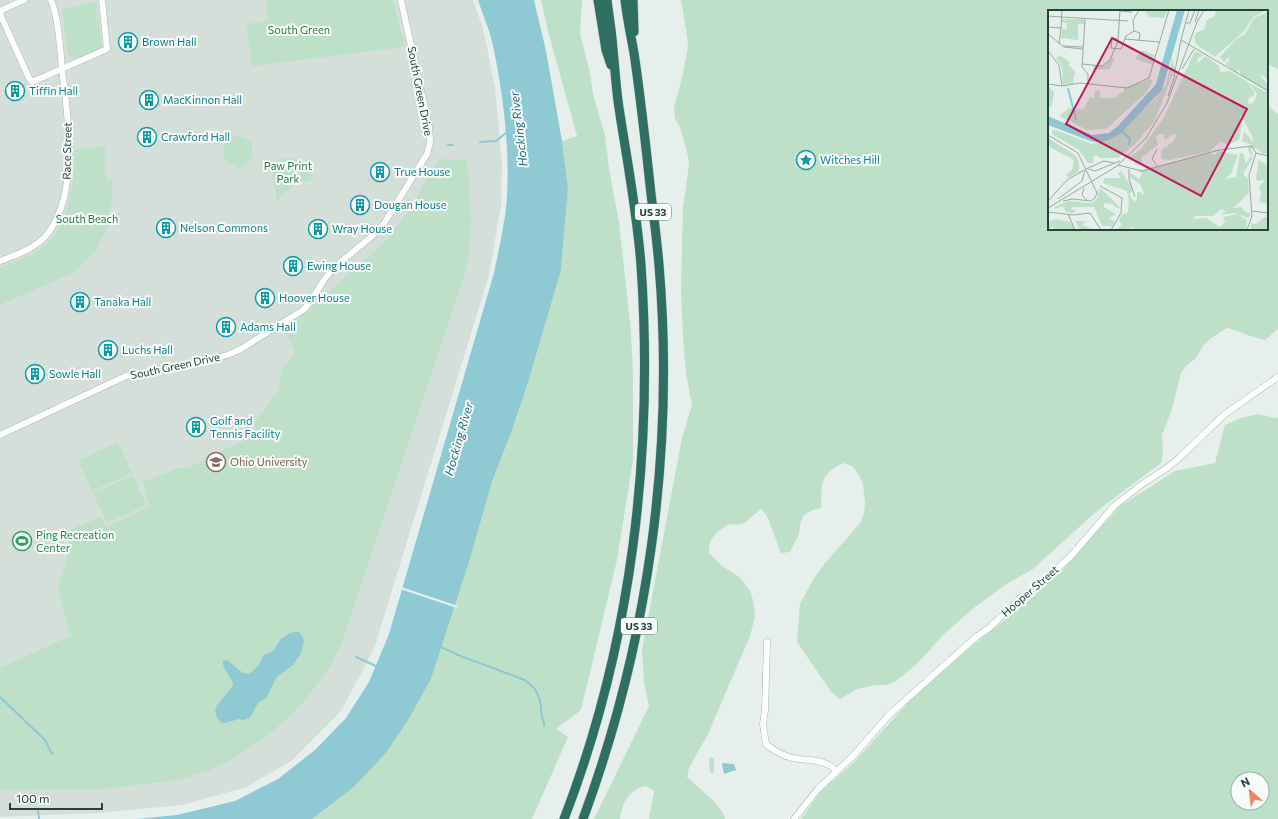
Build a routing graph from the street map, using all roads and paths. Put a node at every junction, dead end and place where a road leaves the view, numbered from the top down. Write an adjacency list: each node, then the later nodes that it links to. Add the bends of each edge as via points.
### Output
1 (24, 0): 10 (street, via 2,10 0,14 29,78 32,82)
2 (51, 0): 10 (street, Race Street)
3 (102, 0): 10 (street, via 107,49)
4 (401, 0): 14 (street, South Green Drive, via 429,127 430,142 427,154 375,234 332,270 311,303 303,310 241,349 208,361 126,376)
5 (598, 0): 11 (highway, via 606,50)
6 (606, 0): 11 (highway, US 33)
7 (625, 0): 9 (highway, US 33)
8 (632, 0): 9 (highway)
9 (633, 52): 18 (highway, US 33, via 648,155 659,265 663,345 660,450 654,521 636,639 607,750)
10 (62, 69): 12 (street, Race Street, via 67,106 69,157 62,205 53,226 42,240 33,247)
11 (615, 80): 17 (highway, US 33, via 641,263 645,351 642,467 620,624 593,734)
12 (0, 261)
13 (1278, 377): 16 (street, Hooper Street, via 1225,414 1179,458 1114,506 1070,556 890,714)
14 (0, 435)
15 (767, 642): 16 (street, via 764,724 766,744 780,754 792,758 833,766)
16 (836, 772): 19 (street, Hooper Street, via 818,789)
17 (564, 819)
18 (583, 819)
19 (794, 819)

